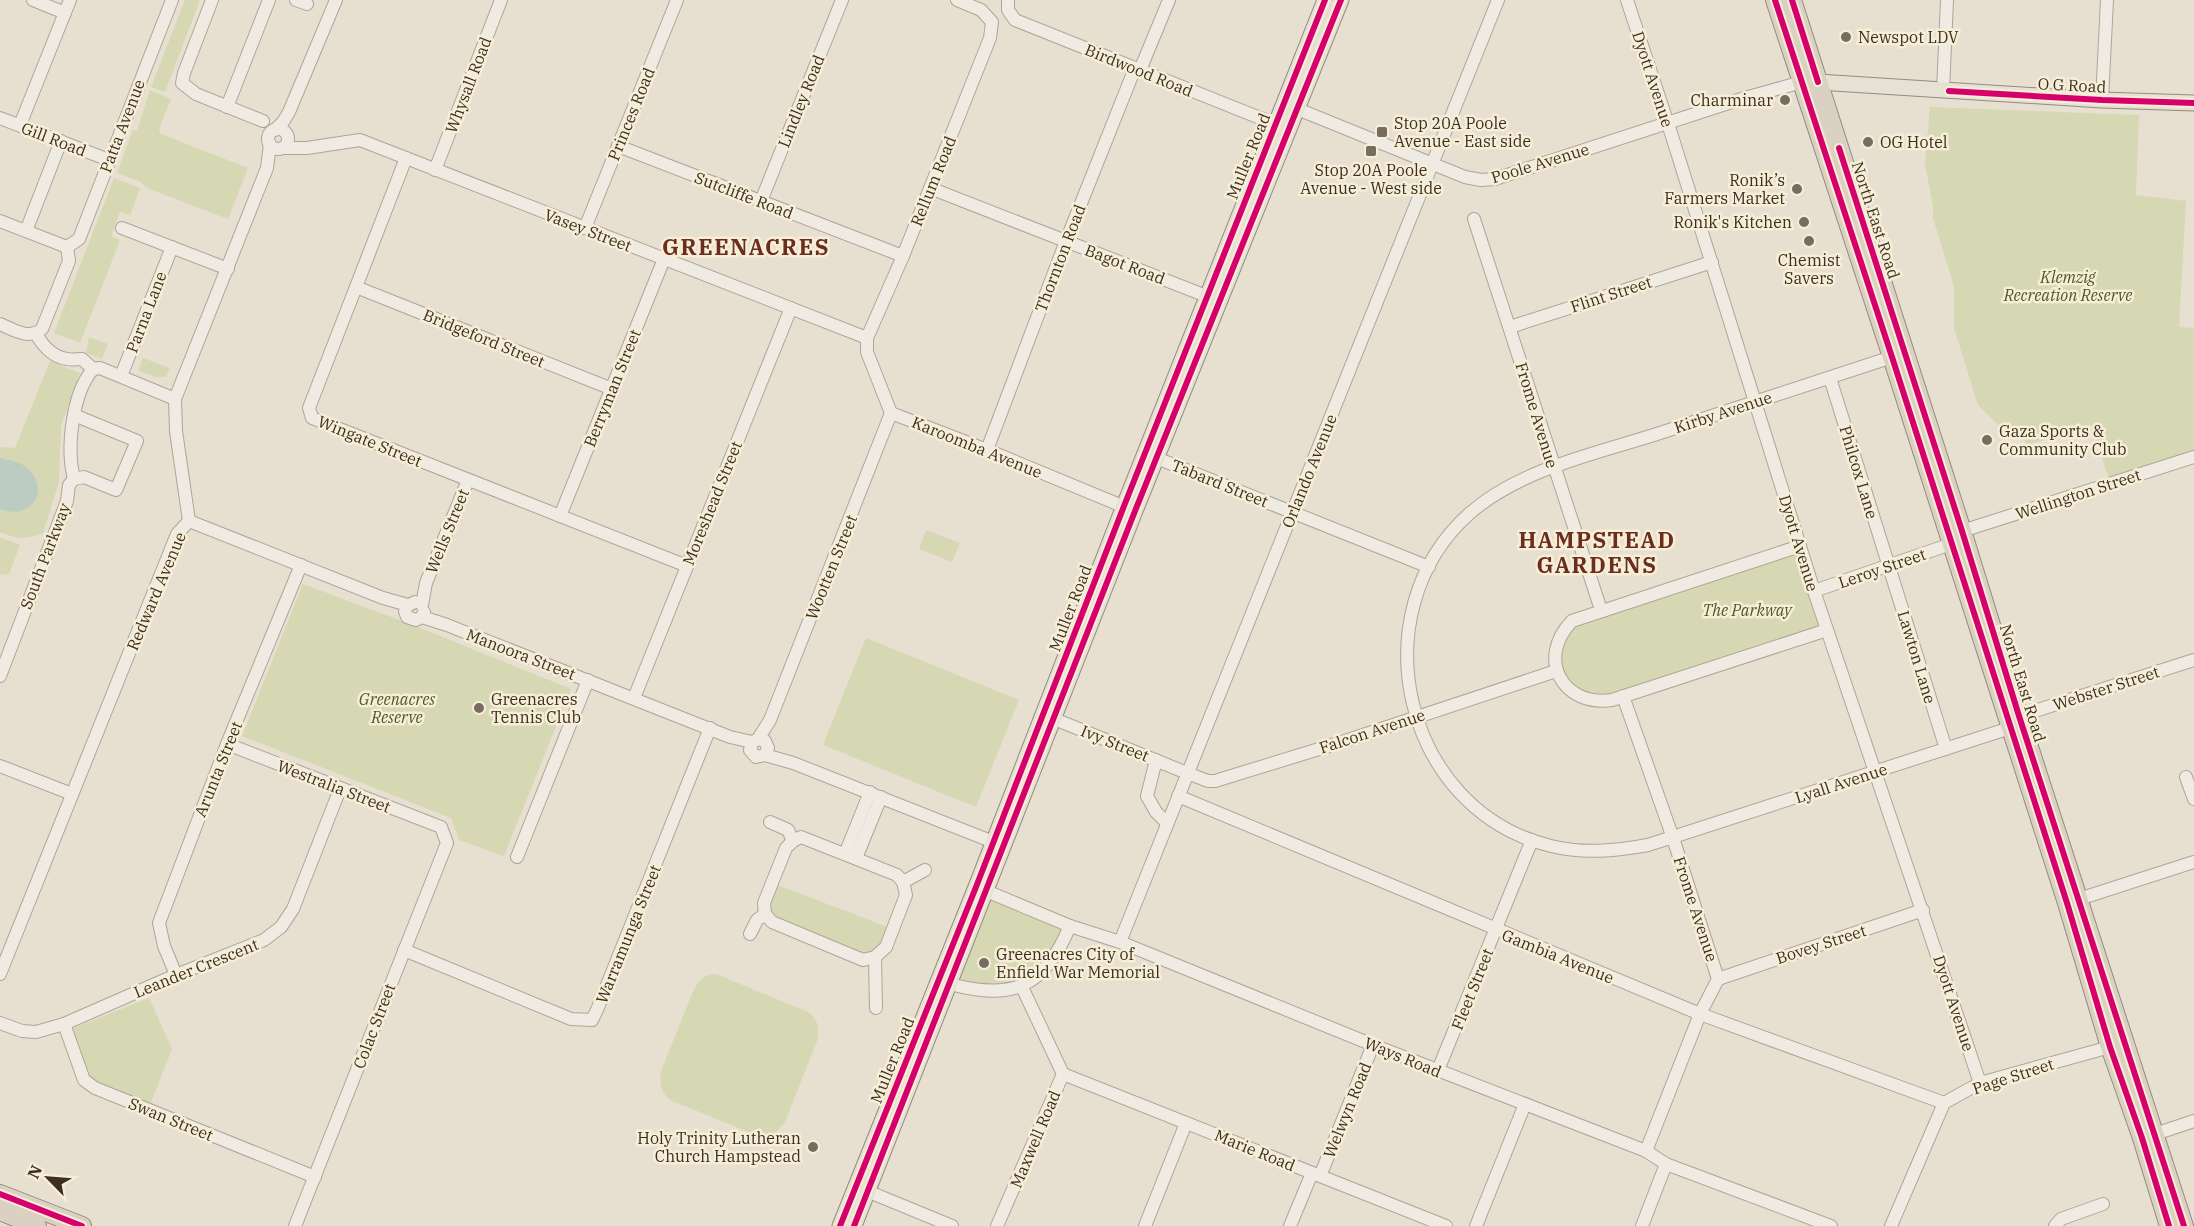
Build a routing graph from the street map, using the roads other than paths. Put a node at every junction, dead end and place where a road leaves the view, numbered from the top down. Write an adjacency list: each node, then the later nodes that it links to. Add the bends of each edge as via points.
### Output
1 (33, 0): 21 (street)
2 (70, 0): 21 (street)
3 (172, 0): 38 (street, Patta Avenue)
4 (212, 0): 28 (street, via 182,82 196,94)
5 (269, 0): 28 (street)
6 (336, 0): 34 (street, via 283,122)
7 (501, 0): 40 (street, Whysall Road)
8 (677, 0): 36 (street, Princes Road)
9 (842, 0): 42 (street, Lindley Road)
10 (957, 0): 41 (street, Rellum Road, via 981,9 992,21 990,38)
11 (1168, 0): 22 (street, Thornton Road)
12 (1325, 0): 27 (main road, Muller Road)
13 (1341, 0): 27 (main road, Muller Road)
14 (1498, 0): 39 (street, Orlando Avenue)
15 (1627, 0): 31 (street, Dyott Avenue)
16 (1775, 0): 23 (highway, North East Road)
17 (1792, 0): 23 (highway, North East Road)
18 (1947, 0): 24 (street)
19 (2107, 0): 25 (street)
20 (1008, 5): 22 (street, Birdwood Road, via 1015,20)
21 (65, 12): 33 (street)
22 (1138, 69): 32 (street, Birdwood Road); 48 (street, Thornton Road)
23 (1810, 82): 24 (main road, O G Road); 31 (street, Poole Avenue, via 1790,84); 62 (highway, North East Road)
24 (1943, 91): 25 (main road, O G Road)
25 (2102, 100): 26 (main road, O G Road)
26 (2194, 103)
27 (1290, 106): 32 (main road, Muller Road); 39 (street, Poole Avenue); 56 (main road, Muller Road)
28 (227, 107): 30 (street)
29 (0, 118): 33 (street, Gill Road)
30 (263, 121)
31 (1668, 123): 39 (street, Poole Avenue, via 1496,179 1465,177); 53 (street, Dyott Avenue)
32 (1275, 124): 56 (main road, Muller Road)
33 (20, 125): 35 (street, Gill Road)
34 (280, 140): 37 (street, Vasey Street, via 307,148 360,140); 54 (street, Redward Avenue)
35 (61, 141): 38 (street, Gill Road); 47 (street)
36 (618, 146): 42 (street, Sutcliffe Road); 46 (street, Princes Road)
37 (406, 159): 40 (street, Vasey Street); 55 (street, Wingate Street)
38 (109, 160): 49 (street, Patta Avenue, via 79,238)
39 (1432, 163): 78 (street, Orlando Avenue)
40 (435, 170): 46 (street, Vasey Street)
41 (930, 188): 48 (street, Bagot Road); 51 (street, Rellum Road)
42 (761, 201): 51 (street, Sutcliffe Road)
43 (1474, 219): 58 (street, Frome Avenue)
44 (0, 221): 47 (street)
45 (122, 228): 50 (street)
46 (585, 228): 52 (street, Vasey Street)
47 (26, 231): 49 (street)
48 (1066, 241): 56 (street, Bagot Road); 71 (street, Thornton Road)
49 (67, 247): 60 (street, via 69,261)
50 (171, 247): 54 (street); 64 (street, Parna Lane)
51 (903, 256): 61 (street, Rellum Road)
52 (664, 259): 57 (street, Vasey Street); 66 (street, Berryman Street)
53 (1712, 262): 58 (street, Flint Street); 68 (street, Dyott Avenue)
54 (228, 269): 67 (street, Redward Avenue)
55 (356, 287): 66 (street, Bridgeford Street); 76 (street, Wingate Street, via 309,408 312,418)
56 (1214, 298): 72 (main road, Muller Road)
57 (791, 308): 61 (street, Vasey Street); 84 (street, Moreshead Street)
58 (1510, 327): 74 (street, Frome Avenue)
59 (2, 329): 60 (street)
60 (39, 338): 63 (street, via 45,349 69,360 82,359)
61 (867, 338): 69 (street, Karoomba Avenue, via 867,352)
62 (1899, 355): 65 (street, Kirby Avenue); 81 (highway, North East Road)
63 (93, 369): 64 (street); 70 (street)
64 (121, 376): 67 (street)
65 (1830, 378): 68 (street, Kirby Avenue); 85 (street, Philcox Lane)
66 (612, 389): 79 (street, Berryman Street)
67 (175, 399): 80 (street, Redward Avenue)
68 (1756, 402): 74 (street, Kirby Avenue); 82 (street, Dyott Avenue)
69 (891, 413): 71 (street, Karoomba Avenue); 102 (street, Wootten Street)
70 (74, 416): 75 (street, via 70,464); 75 (street, via 137,441 116,490 84,477)
71 (987, 450): 77 (street, Karoomba Avenue)
72 (1151, 456): 77 (main road, Muller Road); 78 (street, Tabard Street)
73 (2194, 457): 81 (street, Wellington Street)
74 (1553, 467): 86 (street, Kirby Avenue, via 1498,494 1469,514); 89 (street, Frome Avenue)
75 (74, 479): 93 (street, South Parkway)
76 (468, 480): 79 (street, Wingate Street); 88 (street, Wells Street)
77 (1130, 509): 97 (main road, Muller Road)
78 (1292, 512): 86 (street, Tabard Street); 106 (street, Orlando Avenue)
79 (560, 516): 84 (street, Wingate Street)
80 (189, 521): 83 (street, Manoora Street); 110 (street, Redward Avenue, via 177,534)
81 (1957, 537): 85 (street, Leroy Street); 99 (highway, North East Road)
82 (1800, 546): 87 (street, Dyott Avenue); 89 (street)
83 (301, 566): 88 (street, Manoora Street); 101 (street, Arunta Street)
84 (687, 566): 96 (street, Moreshead Street)
85 (1888, 566): 87 (street, Leroy Street); 103 (street, Lawton Lane)
86 (1429, 567): 98 (street, Kirby Avenue, via 1417,594 1407,636 1410,695)
87 (1814, 591): 90 (street, Dyott Avenue)
88 (416, 608): 94 (street, Manoora Street, via 447,625)
89 (1600, 610): 92 (street, via 1572,621 1558,637)
90 (1827, 630): 95 (street); 107 (street, Dyott Avenue)
91 (2194, 660): 99 (street, Webster Street)
92 (1556, 671): 95 (street, via 1571,690 1589,700); 98 (street, Falcon Avenue)
93 (0, 676)
94 (588, 680): 96 (street, Manoora Street); 122 (street)
95 (1623, 696): 117 (street, Frome Avenue)
96 (634, 698): 100 (street, Manoora Street)
97 (1049, 716): 104 (street, Ivy Street); 120 (main road, Muller Road)
98 (1417, 716): 106 (street, Falcon Avenue, via 1215,781); 118 (street, Lyall Avenue, via 1432,754 1461,793 1501,825)
99 (2014, 722): 103 (street, Lyall Avenue); 127 (highway, North East Road)
100 (710, 729): 102 (street, Manoora Street); 134 (street, Warramunga Street, via 591,1020 572,1018)
101 (227, 744): 109 (street, Westralia Street); 137 (street, Arunta Street, via 159,923)
102 (760, 746): 111 (street, Manoora Street, via 793,764)
103 (1946, 749): 107 (street, Lyall Avenue)
104 (1156, 760): 106 (street, Ivy Street); 115 (street, via 1147,796)
105 (0, 766): 110 (street)
106 (1187, 773): 112 (street, Orlando Avenue)
107 (1874, 773): 117 (street, Lyall Avenue); 128 (street, Dyott Avenue)
108 (2186, 777): 113 (street)
109 (340, 789): 116 (street, Westralia Street); 137 (street, Leander Crescent, via 293,909 281,927 264,940)
110 (72, 794): 136 (street, Redward Avenue)
111 (876, 795): 120 (street, Manoora Street); 121 (street)
112 (1178, 796): 115 (street, Orlando Avenue); 131 (street, Gambia Avenue)
113 (2194, 799)
114 (770, 822): 119 (street, via 788,830)
115 (1167, 823): 133 (street, Orlando Avenue)
116 (441, 827): 134 (street, Colac Street, via 447,843)
117 (1672, 836): 118 (street, Lyall Avenue, via 1648,845 1605,851 1571,850); 138 (street, Frome Avenue)
118 (1532, 840): 131 (street, Fleet Street)
119 (793, 841): 121 (street, via 801,837); 129 (street, via 786,848 764,903)
120 (999, 844): 126 (main road, Muller Road)
121 (851, 856): 125 (street, via 897,875)
122 (517, 857)
123 (2194, 862): 127 (street)
124 (925, 870): 125 (street)
125 (903, 882): 135 (street, via 906,895 886,947)
126 (982, 889): 130 (street, Ways Road); 139 (main road, Muller Road); 159 (main road, Muller Road)
127 (2073, 901): 145 (highway, North East Road)
128 (1923, 910): 138 (street, Bovey Street); 149 (street, Dyott Avenue)
129 (765, 914): 132 (street); 135 (street, via 772,922 863,960)
130 (1070, 926): 133 (street, Ways Road); 140 (street, via 1060,950 1044,972)
131 (1497, 930): 142 (street, Gambia Avenue); 147 (street, Fleet Street)
132 (750, 934)
133 (1119, 942): 146 (street, Ways Road)
134 (404, 950): 158 (street, Colac Street)
135 (874, 957): 141 (street)
136 (0, 974)
137 (176, 975): 144 (street, Leander Crescent)
138 (1718, 979): 142 (street, Frome Avenue)
139 (950, 984): 140 (street, via 993,992); 159 (main road, Muller Road)
140 (1022, 987): 148 (street, Maxwell Road)
141 (876, 1008)
142 (1700, 1014): 150 (street, Gambia Avenue); 155 (street, Frome Avenue)
143 (0, 1023): 144 (street, Leander Crescent, via 36,1032)
144 (63, 1024): 158 (street, Swan Street, via 84,1080 95,1088)
145 (2118, 1044): 149 (street, Page Street); 154 (highway, North East Road)
146 (1373, 1045): 147 (street, Ways Road); 157 (street, Welwyn Road)
147 (1438, 1071): 151 (street, Ways Road)
148 (1063, 1074): 153 (street, Marie Road); 170 (street, Maxwell Road)
149 (1980, 1083): 150 (street, Page Street)
150 (1944, 1103): 177 (street)
151 (1525, 1104): 155 (street, Ways Road); 174 (street)
152 (2194, 1121): 154 (street)
153 (1186, 1123): 157 (street, Marie Road); 171 (street)
154 (2148, 1136): 179 (highway, North East Road); 180 (highway, North East Road)
155 (1646, 1151): 156 (street, Ways Road)
156 (1666, 1164): 164 (street, Ways Road); 175 (street)
157 (1316, 1174): 172 (street, Welwyn Road); 173 (street, Marie Road)
158 (315, 1177): 166 (street, Colac Street)
159 (862, 1189): 167 (main road, Muller Road); 168 (main road, Muller Road); 169 (street)
160 (0, 1194): 163 (highway)
161 (2103, 1204): 178 (street, via 2061,1219)
162 (0, 1211): 163 (highway)
163 (28, 1219): 165 (highway)
164 (1805, 1221): 176 (street, Ways Road)
165 (82, 1226)
166 (295, 1226)
167 (840, 1226)
168 (854, 1226)
169 (952, 1226)
170 (997, 1226)
171 (1145, 1226)
172 (1290, 1226)
173 (1446, 1226)
174 (1476, 1226)
175 (1642, 1226)
176 (1831, 1226)
177 (1891, 1226)
178 (2055, 1226)
179 (2169, 1226)
180 (2184, 1226)

